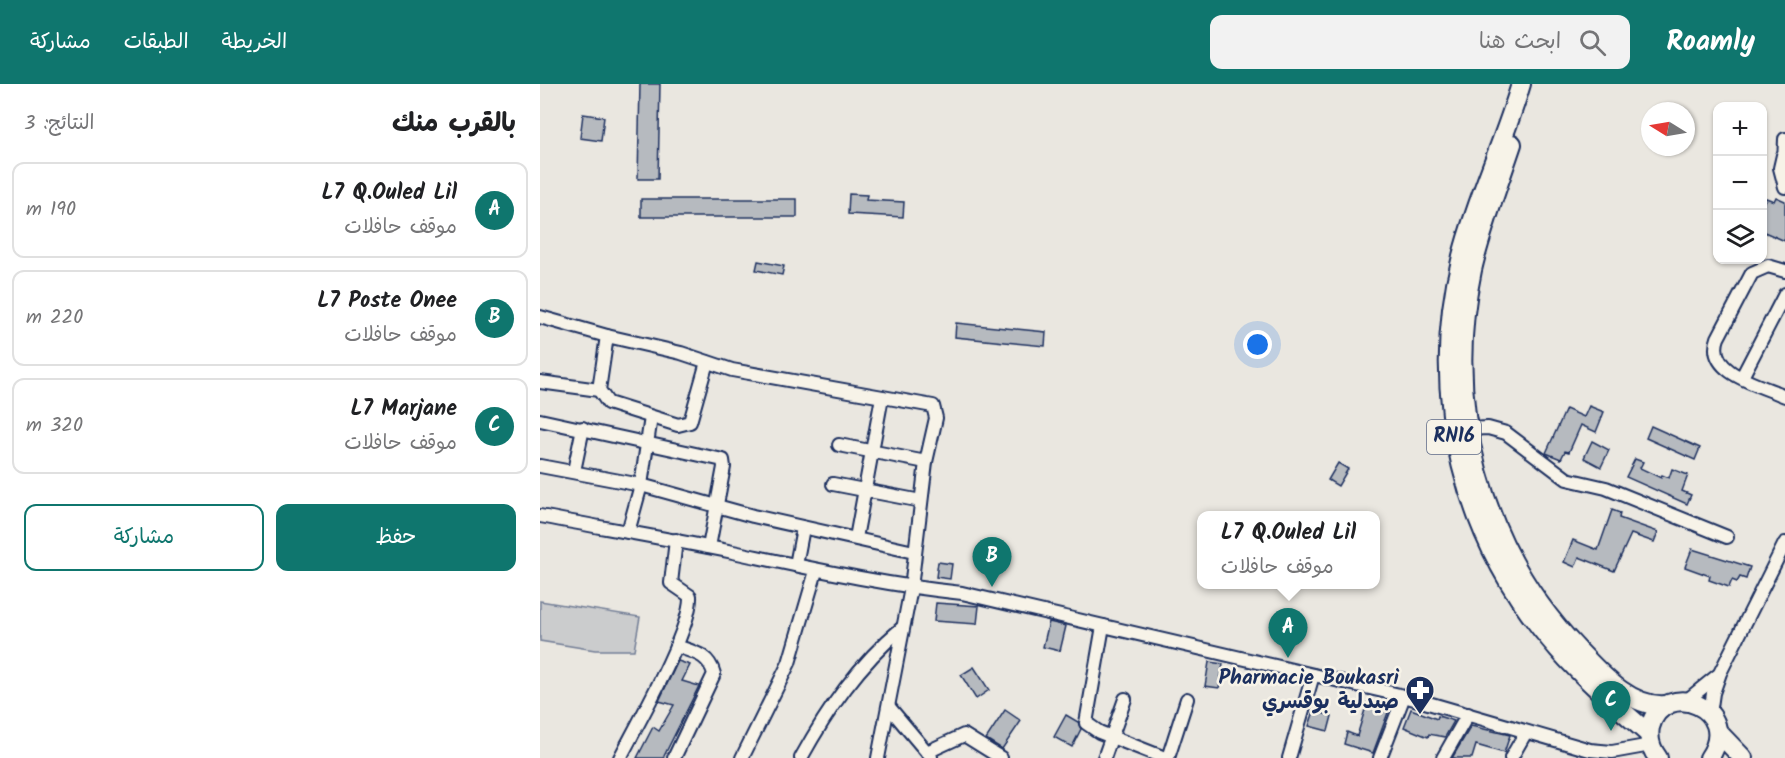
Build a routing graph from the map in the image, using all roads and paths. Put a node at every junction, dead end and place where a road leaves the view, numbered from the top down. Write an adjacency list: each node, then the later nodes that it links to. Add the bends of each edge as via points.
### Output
1 (1521, 84): 59 (highway, RN16, via 1473,217 1456,284 1448,361 1457,452 1481,527 1518,597 1574,666)
2 (1533, 84): 19 (highway, RN16, via 1472,270 1463,356)
3 (1785, 139): 4 (street)
4 (1784, 159): 5 (street, via 1780,168)
5 (1785, 187)
6 (1785, 271): 11 (street, via 1768,266 1752,273 1718,338 1715,349 1720,365)
7 (1785, 294): 11 (street)
8 (540, 317): 9 (street)
9 (607, 336): 10 (street); 13 (street)
10 (707, 362): 15 (street); 16 (street, via 690,422 678,425)
11 (1742, 377): 14 (street)
12 (540, 382): 13 (street)
13 (599, 390): 16 (street, via 608,403)
14 (1784, 392)
15 (882, 397): 22 (street); 23 (street, via 933,406 936,418)
16 (651, 417): 20 (street)
17 (540, 420): 18 (street)
18 (583, 428): 20 (street); 25 (street)
19 (1467, 429): 34 (street, via 1488,428 1506,433 1567,479 1606,488); 52 (highway, RN16, via 1491,516 1536,600 1575,647 1620,689 1648,704)
20 (648, 441): 26 (street); 30 (street, via 723,460)
21 (839, 445): 22 (street)
22 (872, 453): 23 (street); 28 (street)
23 (926, 462): 29 (street)
24 (540, 465): 25 (street)
25 (574, 471): 26 (street)
26 (641, 484): 30 (street); 33 (street)
27 (833, 484): 28 (street)
28 (865, 490): 29 (street); 35 (street)
29 (921, 501): 39 (street)
30 (717, 506): 32 (street); 38 (street)
31 (540, 516): 33 (street)
32 (803, 528): 35 (street); 40 (street)
33 (628, 532): 36 (street)
34 (1727, 537)
35 (856, 538): 39 (street)
36 (676, 540): 38 (street); 45 (street, via 671,583 686,592 690,604)
37 (1785, 543): 46 (street)
38 (709, 547): 40 (street)
39 (914, 552): 42 (street)
40 (796, 565): 41 (street)
41 (816, 571): 42 (street); 64 (street, via 789,663)
42 (911, 588): 43 (street, via 962,593); 44 (street)
43 (1103, 626): 47 (street); 58 (street, via 1086,723)
44 (902, 628): 53 (street); 65 (street, via 863,664)
45 (676, 646): 62 (street); 63 (street, via 705,657 714,674)
46 (1720, 674): 51 (street); 55 (street)
47 (1313, 675): 48 (street); 70 (street)
48 (1404, 696): 54 (street); 71 (street)
49 (1125, 699): 58 (street)
50 (1187, 699): 69 (street)
51 (1686, 701): 52 (highway, RN16); 55 (highway)
52 (1667, 705): 59 (highway, via 1654,717)
53 (889, 707): 60 (street); 66 (street)
54 (1468, 714): 56 (street); 72 (street)
55 (1710, 714): 57 (highway)
56 (1526, 732): 61 (street); 73 (street)
57 (1718, 732): 74 (highway); 75 (highway)
58 (1113, 738): 68 (street); 69 (street)
59 (1653, 746): 61 (street)
60 (930, 755): 67 (street, via 964,735)
61 (1611, 755)
62 (620, 758)
63 (674, 758)
64 (742, 758)
65 (801, 758)
66 (878, 758)
67 (1001, 758)
68 (1104, 758)
69 (1167, 758)
70 (1289, 758)
71 (1380, 758)
72 (1443, 758)
73 (1511, 758)
74 (1709, 758)
75 (1743, 758)

